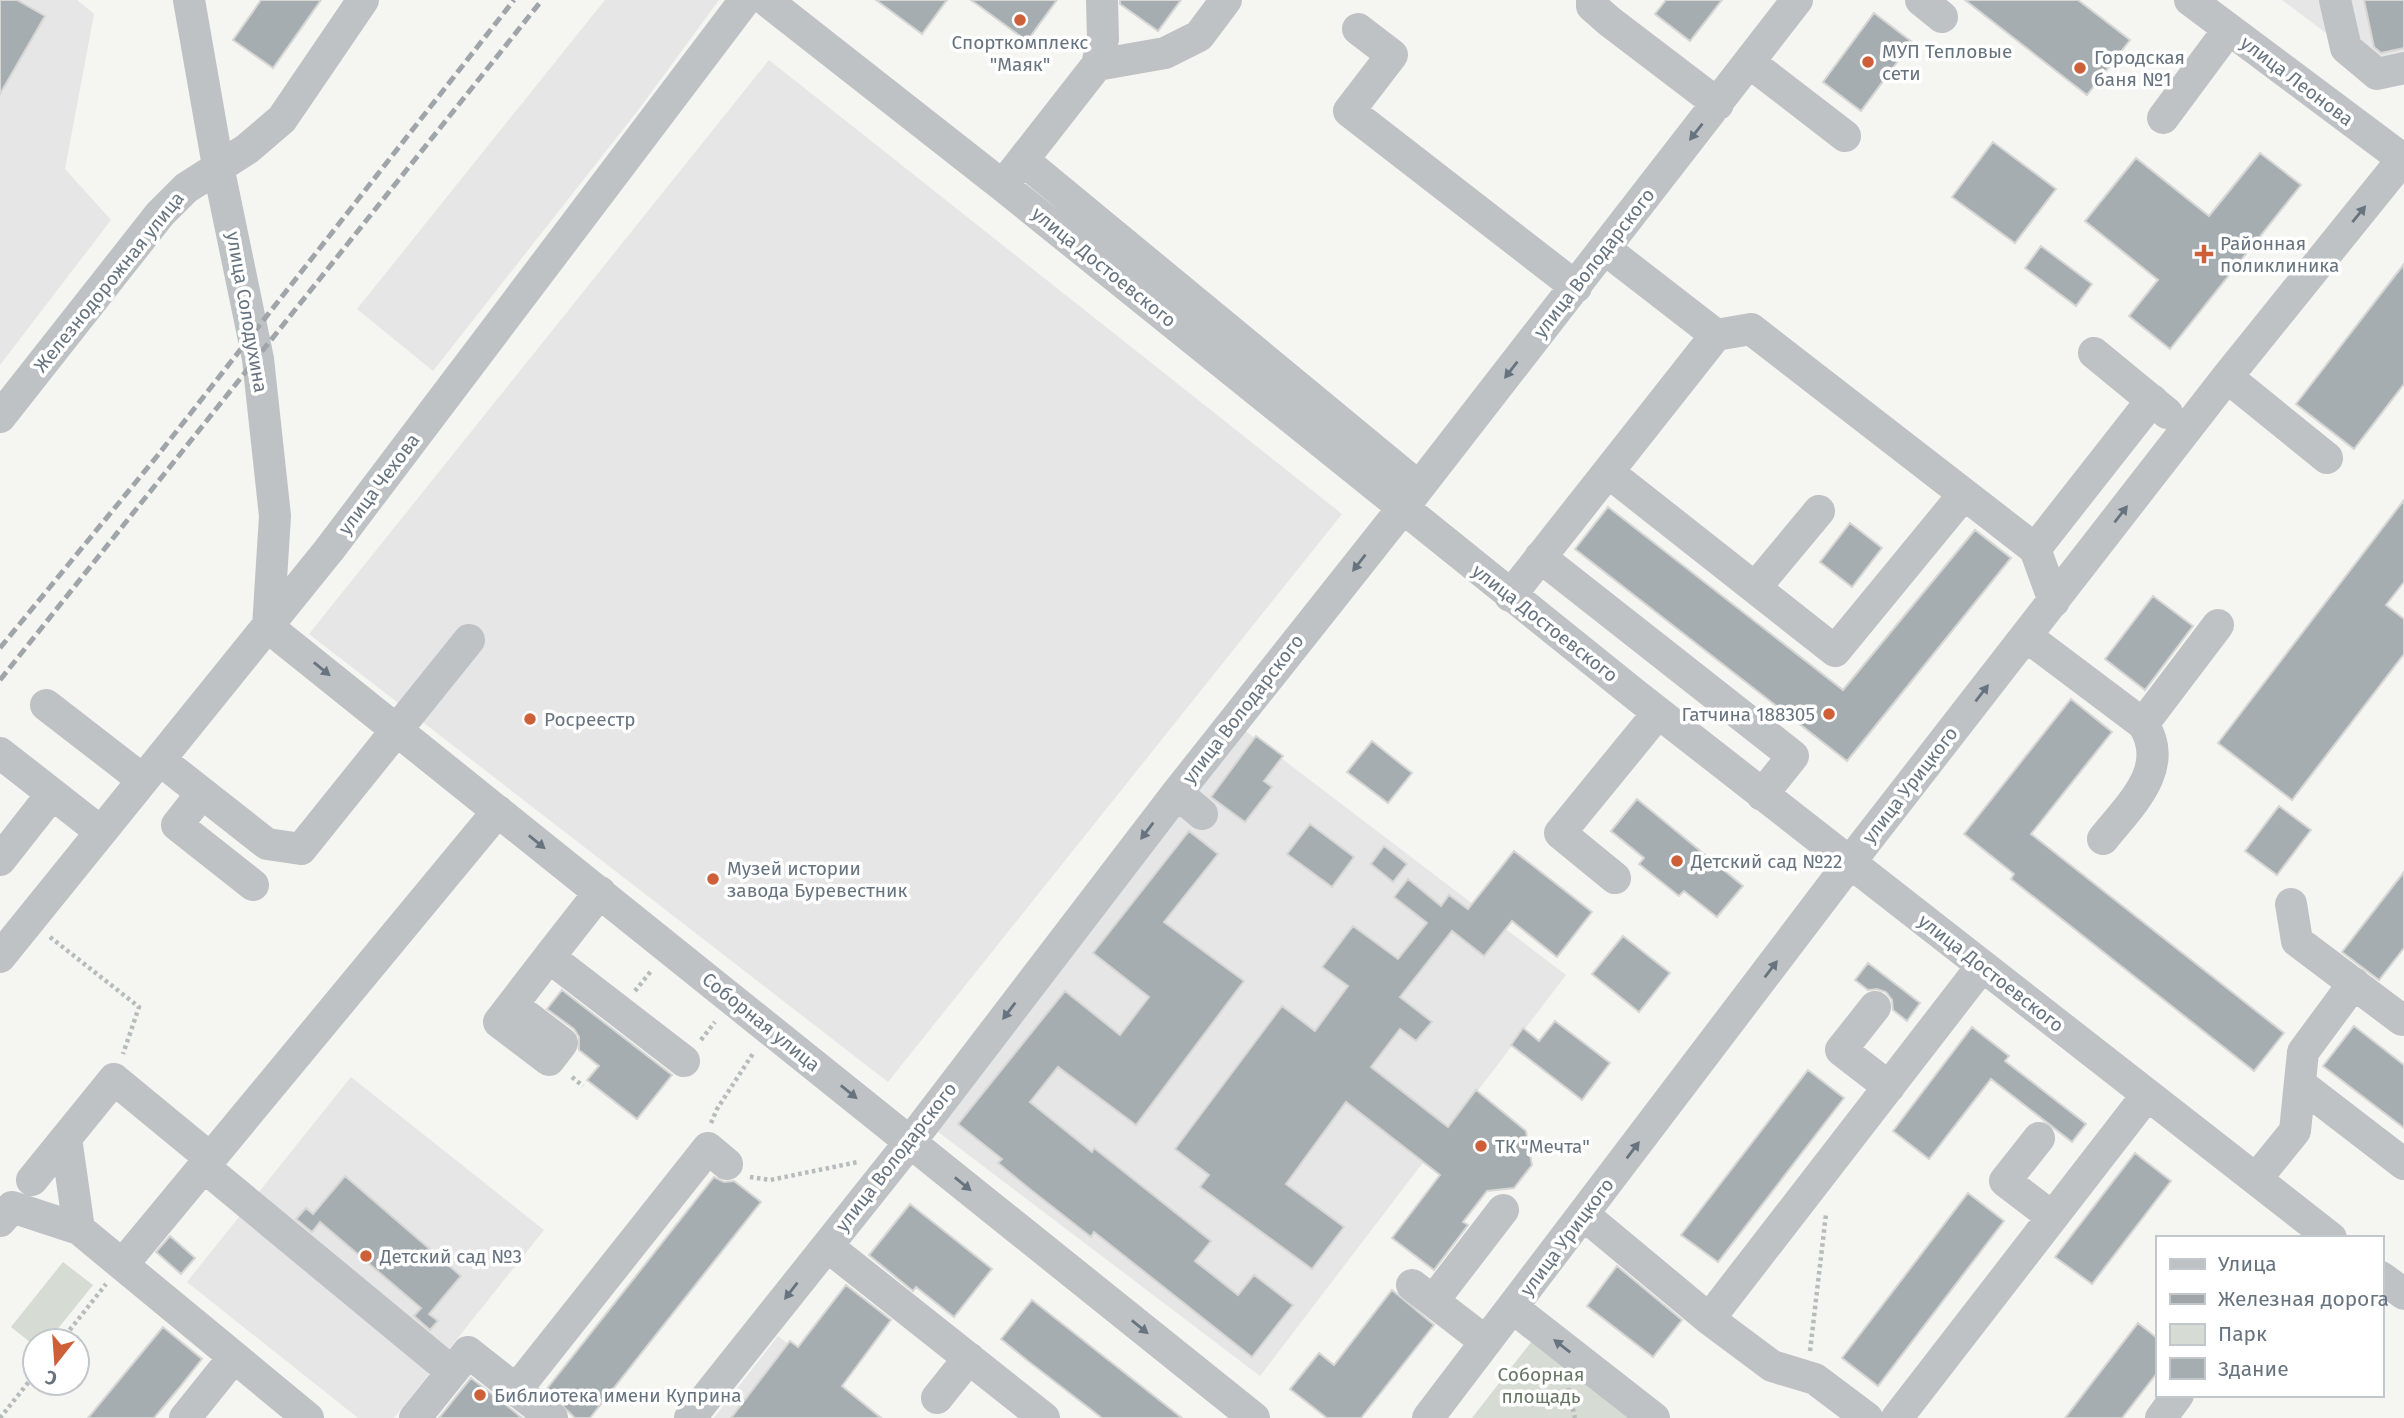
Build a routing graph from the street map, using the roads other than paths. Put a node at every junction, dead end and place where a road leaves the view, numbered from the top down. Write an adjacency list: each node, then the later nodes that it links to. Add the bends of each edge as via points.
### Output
1 (189, 0): 21 (street, улица Солодухина)
2 (363, 0): 21 (street, Железнодорожная улица, via 282,119)
3 (745, 0): 38 (street, улица Чехова)
4 (765, 0): 22 (street, улица Достоевского)
5 (1102, 0): 14 (street, via 1103,39)
6 (1226, 0): 14 (street, via 1199,36 1176,48)
7 (1592, 0): 16 (street, via 1592,6 1609,21)
8 (1797, 0): 13 (street, улица Володарского)
9 (2190, 0): 12 (street, улица Леонова)
10 (2335, 0): 15 (street, via 2346,48 2377,74)
11 (1358, 29): 24 (street, via 1392,55 1349,111)
12 (2229, 29): 17 (street); 20 (street, улица Леонова)
13 (1749, 62): 16 (street, улица Володарского); 18 (street)
14 (1097, 65): 19 (street)
15 (2404, 68)
16 (1718, 104): 23 (street, улица Володарского, one-way to 23)
17 (2162, 118)
18 (1845, 136)
19 (1023, 160): 22 (street); 34 (street)
20 (2403, 160): 27 (street, улица Урицкого, one-way to 20)
21 (218, 166): 29 (street, Железнодорожная улица, via 160,214); 36 (street, улица Солодухина, via 258,359)
22 (1003, 186): 34 (street, улица Достоевского)
23 (1605, 249): 24 (street, улица Володарского); 25 (street)
24 (1576, 287): 34 (street, улица Володарского, one-way to 34)
25 (1716, 335): 32 (street); 33 (street, via 1751,329)
26 (2094, 353): 28 (street)
27 (2227, 377): 30 (street, улица Урицкого); 31 (street)
28 (2152, 400): 30 (street); 37 (street)
29 (4, 404)
30 (2187, 429): 42 (street, улица Урицкого, one-way to 30)
31 (2327, 458)
32 (1608, 472): 39 (street); 40 (street)
33 (1964, 494): 37 (street); 40 (street, via 1835,652)
34 (1410, 498): 41 (street, улица Достоевского); 55 (street, улица Володарского, one-way to 55)
35 (1819, 511): 40 (street)
36 (275, 516): 38 (street, via 284,535 296,546); 44 (street, улица Солодухина)
37 (2035, 549): 42 (street)
38 (329, 550): 44 (street, улица Чехова)
39 (1541, 557): 41 (street); 47 (street)
40 (1755, 588)
41 (1510, 596): 49 (street, улица Достоевского)
42 (2054, 601): 45 (street, улица Урицкого)
43 (2218, 625): 50 (street)
44 (268, 627): 51 (street, Соборная улица, one-way to 51); 53 (street, улица Чехова)
45 (2026, 636): 50 (street); 63 (street, улица Урицкого, one-way to 45)
46 (469, 640): 51 (street)
47 (1668, 658): 49 (street); 57 (street, via 1793,756)
48 (46, 705): 53 (street)
49 (1648, 705): 57 (street, улица Достоевского); 64 (street, via 1560,833)
50 (2143, 724): 61 (street, via 2153,739 2152,767 2142,790)
51 (398, 731): 54 (street, via 301,849 267,844); 58 (street, Соборная улица)
52 (0, 753): 56 (street)
53 (152, 770): 54 (street); 60 (street, улица Чехова)
54 (202, 793): 65 (street, via 177,825)
55 (1177, 793): 59 (street); 83 (street, улица Володарского, one-way to 83)
56 (52, 794): 60 (street); 62 (street)
57 (1762, 795): 63 (street, улица Достоевского)
58 (498, 811): 66 (street, Соборная улица, one-way to 66); 85 (street)
59 (1202, 814)
60 (101, 832): 68 (street, улица Чехова)
61 (2103, 839)
62 (0, 860)
63 (1850, 864): 70 (street, улица Достоевского); 90 (street, улица Урицкого, one-way to 63)
64 (1615, 878)
65 (253, 885)
66 (600, 892): 69 (street); 83 (street, Соборная улица, one-way to 83)
67 (2291, 904): 71 (street, via 2298,941)
68 (0, 957)
69 (549, 957): 72 (street); 75 (street)
70 (1982, 966): 77 (street); 78 (street, улица Достоевского)
71 (2354, 983): 74 (street, via 2402,1020); 76 (street, via 2303,1052)
72 (512, 1005)
73 (1875, 1007): 77 (street, via 1842,1050)
74 (2404, 1017)
75 (684, 1061)
76 (2300, 1084): 79 (street); 80 (street)
77 (1889, 1087): 100 (street)
78 (2147, 1095): 88 (street, улица Достоевского); 91 (street)
79 (2334, 1110): 80 (street); 86 (street)
80 (2295, 1131): 88 (street)
81 (66, 1138): 85 (street, via 114,1079); 87 (street); 93 (street)
82 (2039, 1138): 91 (street, via 2005,1181)
83 (910, 1142): 95 (street, улица Володарского); 114 (street, Соборная улица, one-way to 114)
84 (718, 1156): 105 (street)
85 (207, 1162): 96 (street); 104 (street)
86 (2404, 1164)
87 (32, 1180)
88 (2256, 1180): 94 (street, улица Достоевского)
89 (1503, 1210): 101 (street, via 1423,1293)
90 (1584, 1215): 99 (street, улица Урицкого); 100 (street)
91 (2052, 1217): 118 (street)
92 (0, 1221): 93 (street, via 12,1207)
93 (79, 1229): 96 (street)
94 (2313, 1232)
95 (827, 1246): 103 (street); 112 (street, улица Володарского, one-way to 112)
96 (123, 1264): 102 (street)
97 (2383, 1278): 98 (street)
98 (2404, 1294)
99 (1513, 1308): 101 (street, улица Урицкого); 116 (street, one-way to 99)
100 (1709, 1319): 117 (street, via 1772,1366 1815,1379)
101 (1486, 1342): 115 (street, улица Урицкого)
102 (233, 1357): 108 (street); 109 (street)
103 (969, 1358): 107 (street); 113 (street)
104 (452, 1372): 105 (street, via 468,1352); 110 (street)
105 (516, 1390): 111 (street)
106 (2177, 1397): 119 (street)
107 (937, 1398)
108 (185, 1418)
109 (308, 1418)
110 (415, 1418)
111 (552, 1418)
112 (691, 1418)
113 (1044, 1418)
114 (1254, 1418)
115 (1428, 1418)
116 (1654, 1418)
117 (1867, 1418)
118 (1896, 1418)
119 (2161, 1418)

